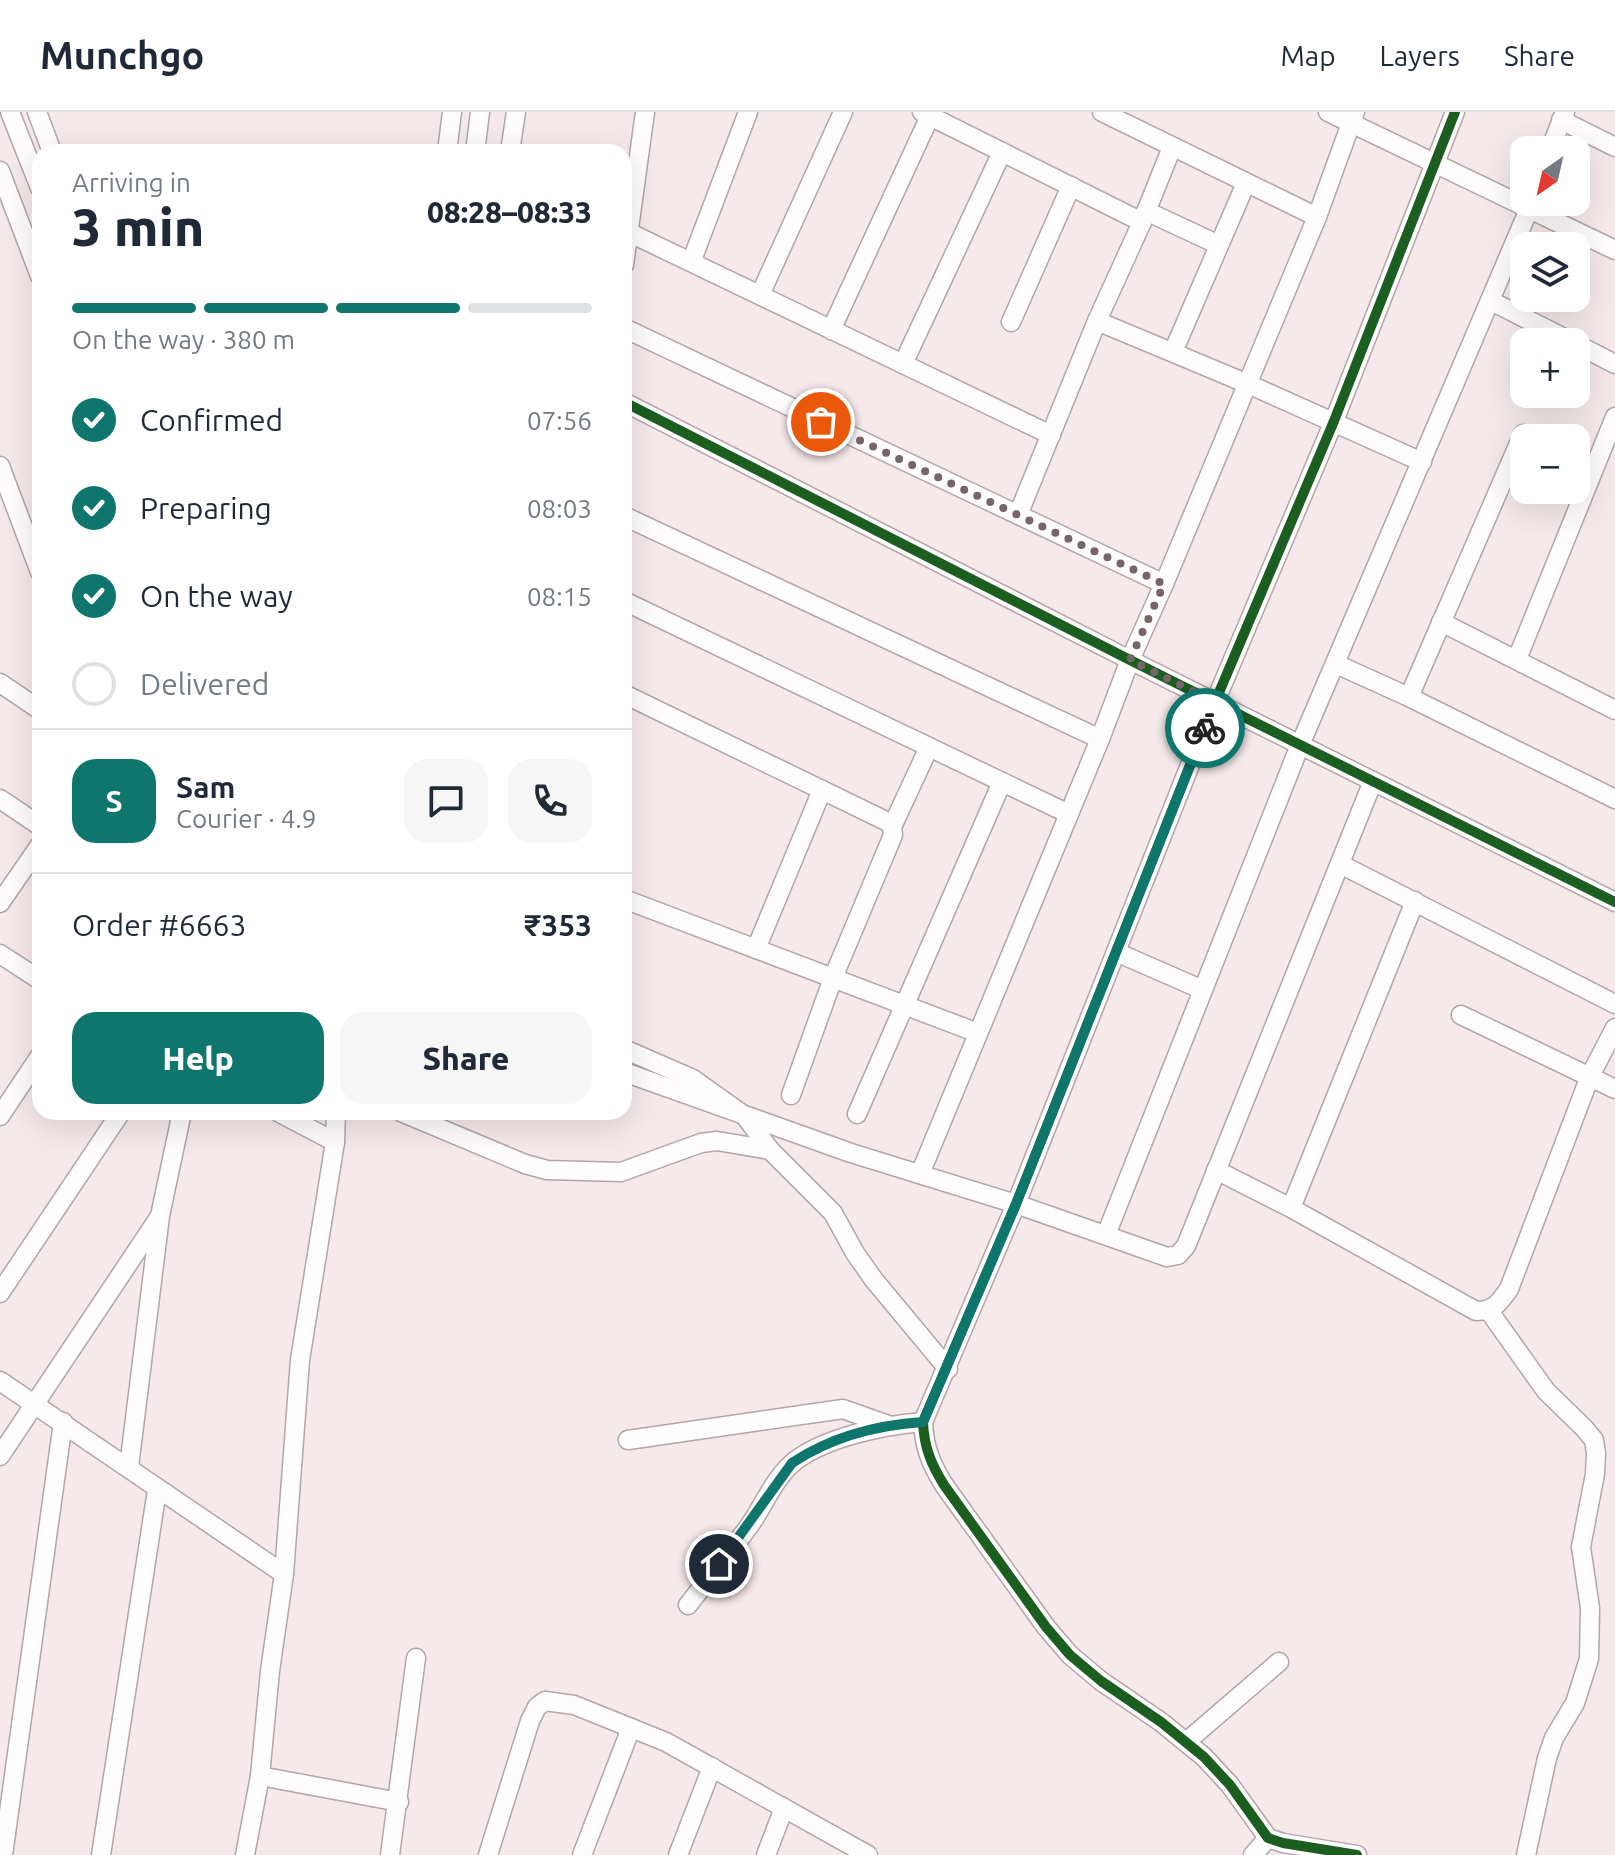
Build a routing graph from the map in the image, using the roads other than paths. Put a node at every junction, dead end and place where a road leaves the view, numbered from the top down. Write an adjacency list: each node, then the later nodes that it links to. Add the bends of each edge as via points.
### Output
1 (10, 112): 24 (street)
2 (37, 112): 16 (street)
3 (452, 112): 17 (street)
4 (480, 112): 18 (street)
5 (516, 112): 19 (street)
6 (645, 112): 29 (street)
7 (748, 112): 38 (street)
8 (843, 112): 39 (street)
9 (1102, 112): 20 (street)
10 (1328, 112): 14 (street)
11 (1455, 112): 23 (street)
12 (926, 114): 22 (street); 44 (street)
13 (1563, 116): 15 (street); 21 (street)
14 (1353, 118): 23 (street); 33 (street)
15 (1555, 136)
16 (49, 144)
17 (448, 144)
18 (476, 144)
19 (511, 144)
20 (1172, 147): 26 (street); 30 (street)
21 (1615, 147)
22 (1002, 152): 27 (street); 48 (street)
23 (1436, 162): 28 (street); 53 (street)
24 (32, 168)
25 (0, 171): 37 (street)
26 (1246, 183): 33 (street); 35 (street)
27 (1071, 186): 30 (street); 42 (street)
28 (1510, 195)
29 (632, 204)
30 (1144, 216): 35 (street); 41 (street)
31 (1526, 216): 40 (street)
32 (1552, 216): 36 (street)
33 (1317, 217): 50 (street)
34 (632, 234): 38 (street)
35 (1219, 245): 47 (street)
36 (1615, 250)
37 (32, 255)
38 (692, 260): 39 (street)
39 (760, 295): 44 (street)
40 (1491, 301): 43 (street); 56 (street)
41 (1097, 321): 47 (street); 54 (street)
42 (1011, 322)
43 (1544, 328)
44 (831, 330): 48 (street)
45 (632, 332): 59 (street)
46 (1590, 351): 49 (street)
47 (1173, 352): 50 (street)
48 (903, 364): 54 (street)
49 (1615, 364)
50 (1248, 384): 53 (street); 62 (street)
51 (632, 406): 66 (street)
52 (1615, 417): 55 (street)
53 (1334, 421): 56 (street); 71 (street)
54 (1051, 435): 59 (street)
55 (1610, 451): 65 (street)
56 (1422, 462): 67 (street)
57 (1510, 464): 64 (street)
58 (0, 466): 61 (street)
59 (1018, 515): 62 (street)
60 (632, 520): 74 (street)
61 (32, 551)
62 (1164, 584): 66 (street)
63 (632, 605): 76 (street)
64 (1441, 622): 65 (street); 69 (street)
65 (1517, 659): 73 (street)
66 (1130, 660): 71 (street); 74 (street)
67 (1336, 664): 69 (street); 75 (street)
68 (0, 683): 72 (street)
69 (1409, 697): 81 (street)
70 (632, 698): 79 (street)
71 (1215, 702): 75 (street); 92 (street)
72 (32, 705)
73 (1615, 710)
74 (1100, 739): 82 (street)
75 (1300, 745): 77 (street); 96 (street)
76 (929, 747): 78 (street); 84 (street)
77 (1373, 781): 86 (street); 89 (street)
78 (1002, 782): 82 (street); 98 (street)
79 (822, 790): 84 (street); 91 (street)
80 (0, 799): 83 (street)
81 (1615, 799)
82 (1069, 814): 101 (street)
83 (32, 821)
84 (892, 827): 95 (street)
85 (32, 857): 90 (street)
86 (1340, 864): 87 (street); 118 (street)
87 (1415, 901): 97 (street); 121 (street)
88 (632, 902): 91 (street)
89 (1615, 902)
90 (0, 903)
91 (756, 949): 95 (street)
92 (1116, 952): 96 (street); 120 (street)
93 (0, 954): 94 (street)
94 (32, 975)
95 (833, 978): 98 (street); 107 (street)
96 (1203, 990): 123 (street)
97 (1615, 1004)
98 (906, 1006): 101 (street); 108 (street)
99 (1461, 1015): 105 (street)
100 (1615, 1028): 105 (street)
101 (978, 1033): 119 (street)
102 (632, 1052): 110 (street, via 693,1079)
103 (32, 1068): 109 (street)
104 (632, 1075): 110 (street)
105 (1590, 1076): 106 (street); 125 (street, via 1509,1289)
106 (1615, 1089)
107 (791, 1095)
108 (857, 1114)
109 (0, 1116)
110 (745, 1116): 117 (street); 119 (street)
111 (116, 1120): 124 (street)
112 (180, 1120): 122 (street)
113 (293, 1120): 116 (street)
114 (336, 1120): 116 (street)
115 (420, 1120): 117 (street, via 547,1170 621,1172 717,1141)
116 (335, 1142): 136 (street, via 300,1360)
117 (770, 1150): 126 (street, via 833,1213 874,1280)
118 (1216, 1170): 121 (street); 123 (street, via 1178,1255 1167,1257)
119 (920, 1174): 120 (street)
120 (1016, 1204): 123 (street); 126 (street)
121 (1291, 1208): 125 (street, via 1476,1311)
122 (160, 1216): 128 (street); 134 (street)
123 (1106, 1235)
124 (0, 1293)
125 (1489, 1311): 159 (street, via 1546,1391 1594,1440 1596,1453 1581,1547 1590,1608 1589,1659 1575,1703 1547,1758)
126 (948, 1369): 130 (street)
127 (0, 1381): 128 (street)
128 (34, 1402): 129 (street); 133 (street)
129 (63, 1422): 134 (street); 149 (street)
130 (923, 1422): 131 (street); 141 (street, via 924,1444 937,1475 1046,1627 1101,1681)
131 (888, 1425): 132 (street, via 835,1410); 137 (street, via 792,1463)
132 (628, 1440)
133 (0, 1456)
134 (129, 1467): 135 (street)
135 (157, 1490): 136 (street); 150 (street)
136 (284, 1574): 143 (street)
137 (688, 1605)
138 (416, 1658): 144 (street)
139 (1279, 1662): 141 (street)
140 (631, 1728): 142 (street); 153 (street, via 574,1705 545,1701 537,1707); 154 (street)
141 (1186, 1742): 146 (street, via 1230,1785)
142 (712, 1767): 145 (street); 155 (street)
143 (260, 1776): 144 (street); 151 (street)
144 (399, 1802): 152 (street)
145 (784, 1808): 148 (street); 156 (street)
146 (1268, 1838): 147 (street); 157 (street)
147 (1320, 1852): 158 (street)
148 (858, 1853)
149 (3, 1855)
150 (101, 1855)
151 (245, 1855)
152 (390, 1855)
153 (488, 1855)
154 (582, 1855)
155 (678, 1855)
156 (766, 1855)
157 (1253, 1855)
158 (1357, 1855)
159 (1526, 1855)

